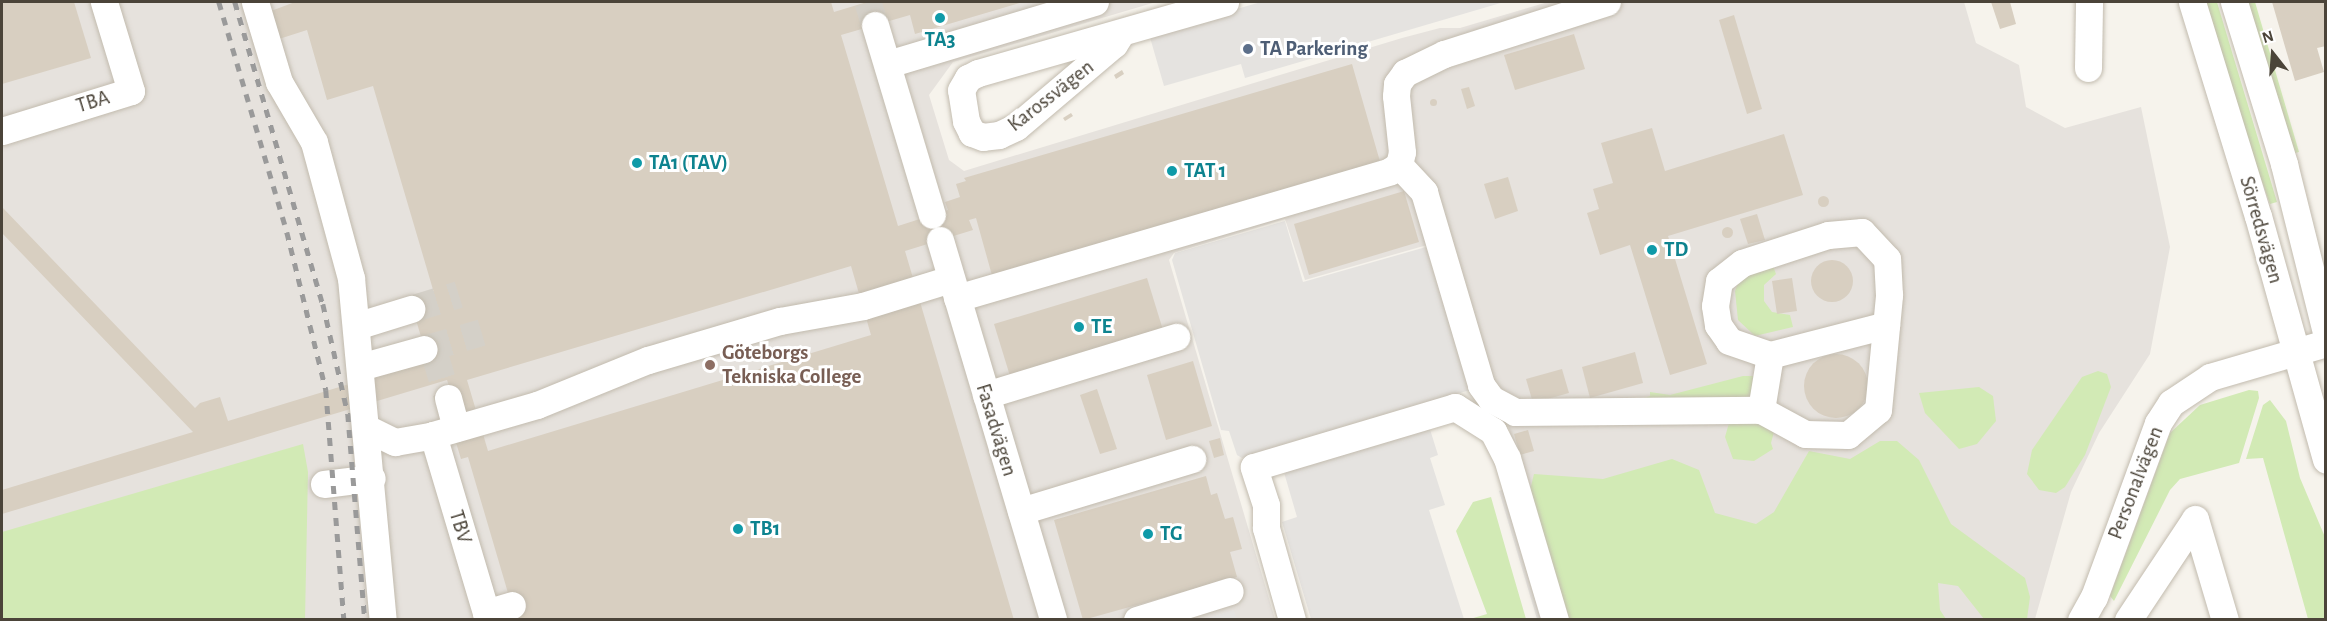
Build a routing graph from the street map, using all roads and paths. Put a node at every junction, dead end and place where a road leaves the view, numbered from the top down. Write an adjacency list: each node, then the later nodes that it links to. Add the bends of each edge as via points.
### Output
1 (104, 2): 13 (street, TBA, via 131,91)
2 (255, 2): 20 (street, via 279,82 314,142 351,278)
3 (1095, 2): 11 (street)
4 (1225, 2): 10 (street, Karossvägen)
5 (1607, 2): 14 (street, via 1444,54 1406,73 1397,84 1396,96)
6 (2089, 2): 12 (street)
7 (2192, 2): 25 (street, Sörredsvägen, via 2258,216)
8 (2234, 2): 21 (street, Sörredsvägen, via 2284,164)
9 (875, 25): 11 (street)
10 (1121, 33): 10 (street, Karossvägen, via 968,78 962,98 972,133 991,136 1016,127 1114,44)
11 (888, 64): 15 (street)
12 (2088, 68)
13 (2, 131)
14 (1400, 165): 17 (street, via 1377,175); 30 (street, via 1424,192 1481,385 1500,407 1547,415)
15 (932, 215)
16 (940, 240): 17 (street, Fasadvägen)
17 (954, 288): 28 (street, Fasadvägen); 31 (street, via 780,321 670,354 537,405)
18 (411, 309): 20 (street)
19 (1886, 325): 26 (street); 26 (street, via 1887,259 1862,232 1828,235 1742,263 1719,282 1715,306 1718,326 1729,341); 30 (street, via 1878,410 1848,435 1805,434)
20 (356, 326): 27 (street)
21 (2325, 333)
22 (1176, 337): 28 (street)
23 (2325, 343): 25 (street, Personalvägen)
24 (424, 349): 27 (street)
25 (2294, 350): 34 (street, Sörredsvägen); 46 (street, Personalvägen, via 2210,377 2171,403 2151,439 2094,597)
26 (1770, 355): 30 (street)
27 (360, 367): 32 (street)
28 (986, 395): 37 (street, Fasadvägen)
29 (448, 398): 31 (street, TBV)
30 (1761, 410)
31 (456, 428): 32 (street, via 395,442); 40 (street, TBV)
32 (368, 429): 35 (street)
33 (1192, 459): 37 (street)
34 (2325, 460)
35 (372, 478): 36 (street); 41 (street)
36 (324, 484)
37 (1021, 511): 42 (street, Fasadvägen)
38 (1230, 591): 43 (street)
39 (512, 605): 40 (street)
40 (487, 616)
41 (383, 620)
42 (1053, 620)
43 (1137, 620)
44 (1292, 620): 45 (street, via 1266,528 1266,505 1254,467 1455,407 1493,431 1507,458)
45 (1556, 620)
46 (2081, 620)
47 (2128, 620): 48 (street, via 2195,519)
48 (2225, 620)

